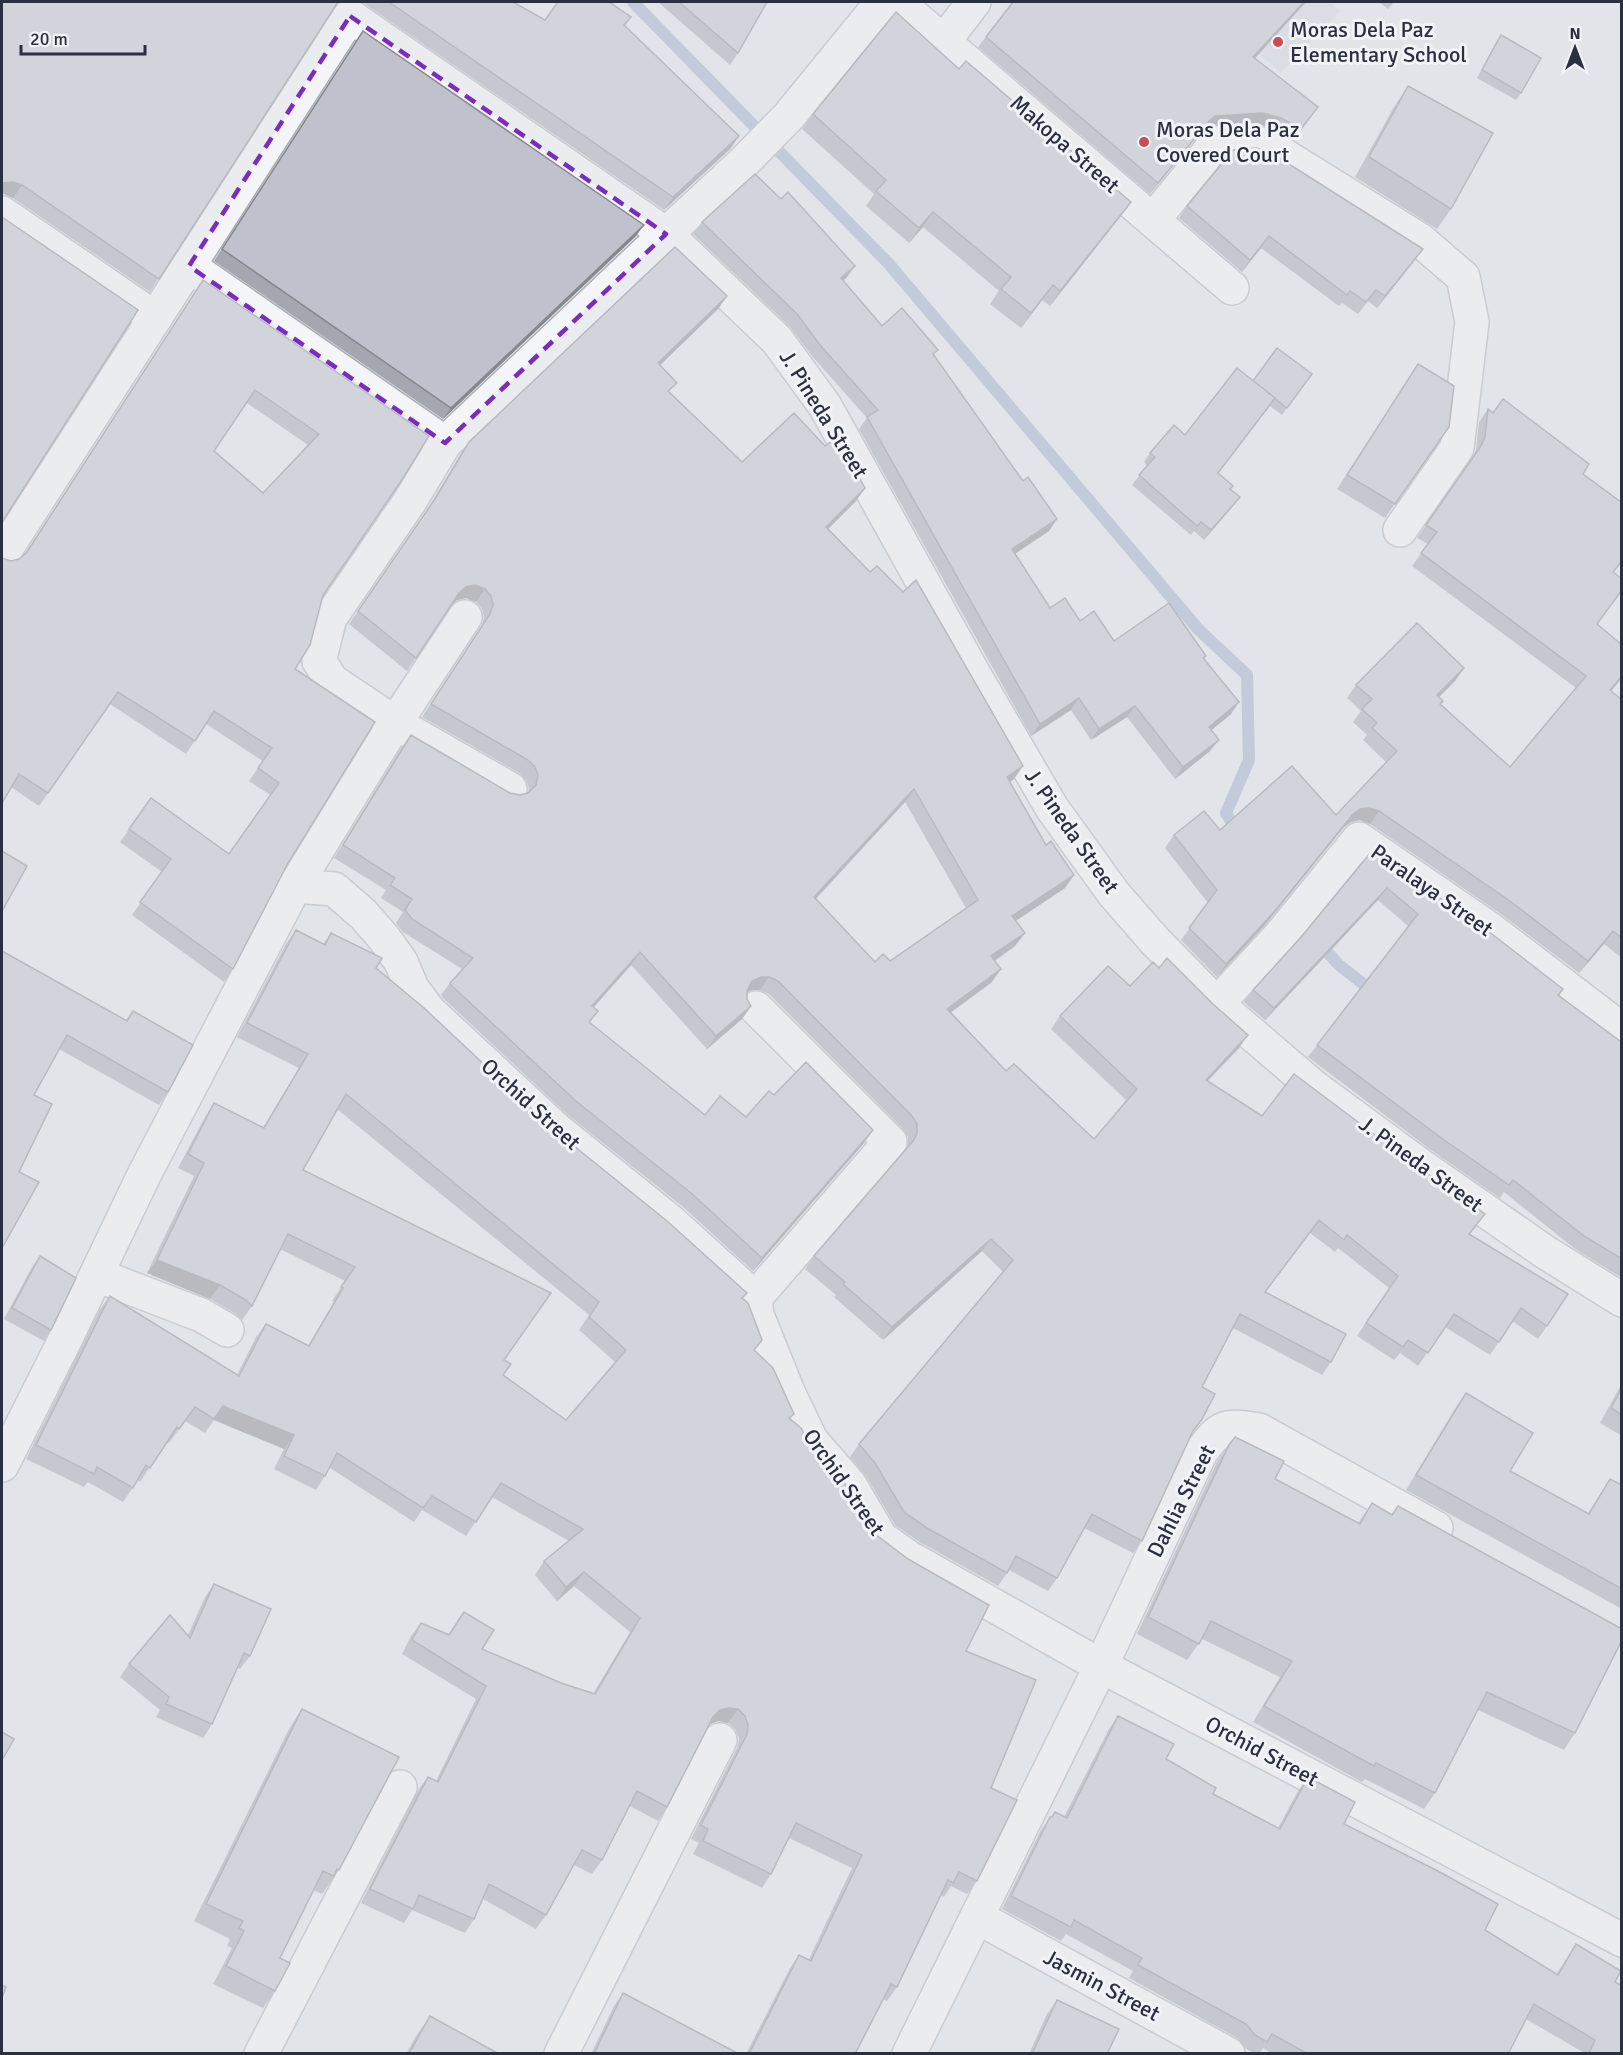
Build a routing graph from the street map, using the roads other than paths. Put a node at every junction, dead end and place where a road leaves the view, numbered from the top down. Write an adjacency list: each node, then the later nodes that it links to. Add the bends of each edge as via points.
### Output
1 (882, 2): 7 (street, via 789,116)
2 (897, 2): 4 (street, Makopa Street)
3 (975, 2): 4 (street)
4 (944, 41): 6 (street, Makopa Street)
5 (2, 213): 10 (street)
6 (1153, 220): 9 (street, Makopa Street); 12 (street, via 1216,143 1250,141 1269,146 1420,240 1464,277 1472,322 1457,448)
7 (666, 234): 8 (street, J. Pineda Street, via 350,16); 11 (street); 18 (street, J. Pineda Street, via 777,340 818,396 1052,808 1114,894)
8 (189, 266): 10 (street); 11 (street)
9 (1232, 288)
10 (155, 318): 13 (street)
11 (445, 443): 15 (street, via 330,618 319,661 332,681)
12 (1400, 530)
13 (2, 555)
14 (465, 617): 15 (street)
15 (395, 723): 16 (street); 17 (street)
16 (510, 789)
17 (295, 886): 21 (street, via 144,1175); 22 (street, Orchid Street, via 334,889 363,914 401,962 412,988 429,1011 556,1130 670,1221)
18 (1217, 1004): 20 (street, Paralaya Street, via 1279,937 1359,838 1490,929); 23 (street, J. Pineda Street, via 1314,1087 1545,1252)
19 (756, 1008): 22 (street, via 890,1142)
20 (1622, 1030)
21 (97, 1275): 24 (street, via 201,1315); 25 (street)
22 (755, 1298): 27 (street, Orchid Street, via 761,1326 811,1440 850,1485 881,1538)
23 (1622, 1300)
24 (227, 1330)
25 (2, 1465)
26 (1466, 1545): 27 (street, Dahlia Street, via 1259,1430 1225,1429 1216,1432 1201,1452)
27 (1101, 1666): 30 (street, Dahlia Street); 31 (street, Orchid Street)
28 (720, 1740): 33 (street)
29 (400, 1787): 32 (street)
30 (976, 1917): 34 (street, Dahlia Street); 35 (street, Jasmin Street)
31 (1622, 1940)
32 (261, 2054)
33 (561, 2054)
34 (909, 2054)
35 (1228, 2054)

